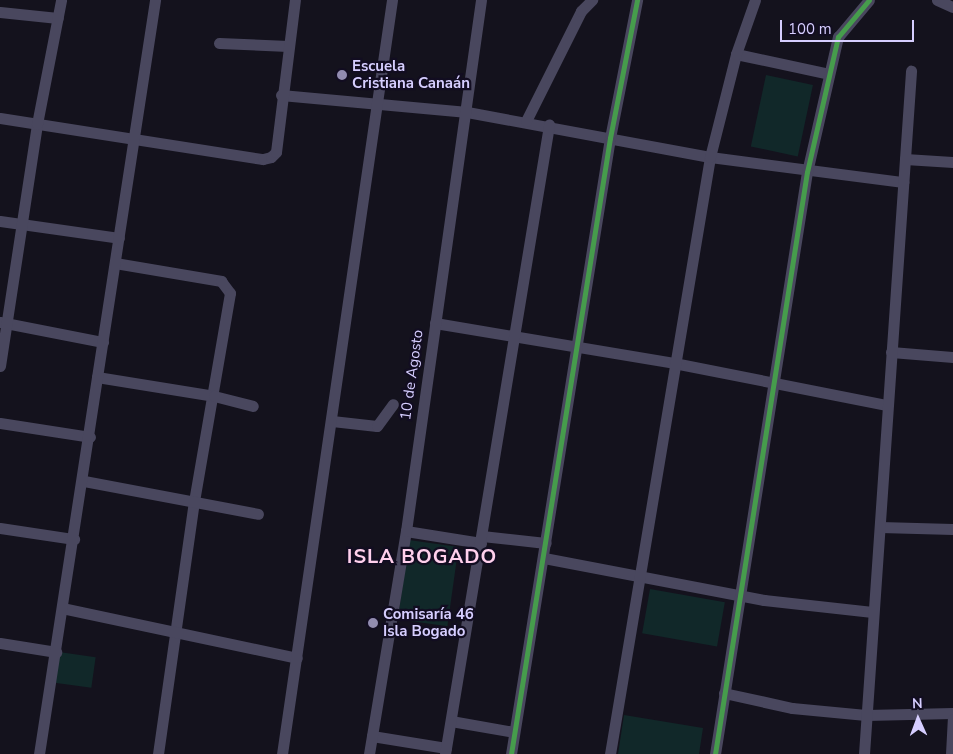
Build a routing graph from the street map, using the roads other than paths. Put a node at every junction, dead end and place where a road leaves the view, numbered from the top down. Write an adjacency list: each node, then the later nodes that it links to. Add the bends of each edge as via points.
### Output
1 (61, 0): 13 (street)
2 (155, 0): 26 (street)
3 (295, 0): 15 (street)
4 (392, 0): 20 (street)
5 (481, 0): 21 (street, 10 de Agosto)
6 (592, 0): 23 (street, via 581,12)
7 (637, 0): 27 (street)
8 (755, 0): 16 (street)
9 (869, 0): 18 (street, via 838,36)
10 (937, 0): 11 (street)
11 (953, 7)
12 (0, 12): 13 (street)
13 (58, 18): 24 (street)
14 (219, 43): 15 (street)
15 (288, 46): 19 (street)
16 (736, 54): 18 (street); 28 (street)
17 (911, 71): 29 (street)
18 (829, 74): 31 (street)
19 (281, 95): 20 (street); 26 (street, via 276,152 270,157 263,159)
20 (378, 104): 21 (street); 52 (street)
21 (467, 112): 23 (street); 38 (street, 10 de Agosto)
22 (0, 118): 24 (street)
23 (526, 121): 25 (street)
24 (37, 124): 26 (street); 34 (street)
25 (549, 125): 27 (street); 39 (street)
26 (134, 138): 35 (street)
27 (610, 138): 28 (street); 41 (street)
28 (710, 157): 31 (street); 44 (street)
29 (905, 159): 30 (street); 32 (street)
30 (953, 162)
31 (807, 172): 32 (street); 47 (street)
32 (904, 182): 42 (street)
33 (0, 221): 34 (street)
34 (21, 224): 35 (street); 37 (street)
35 (119, 238): 36 (street)
36 (115, 263): 40 (street); 48 (street, via 221,281 227,286 230,292)
37 (3, 322): 40 (street); 45 (street)
38 (435, 323): 39 (street); 61 (street, 10 de Agosto)
39 (513, 337): 41 (street); 63 (street)
40 (103, 342): 46 (street)
41 (575, 347): 44 (street); 64 (street)
42 (891, 352): 43 (street); 50 (street)
43 (953, 357)
44 (674, 363): 47 (street); 66 (street)
45 (0, 366)
46 (98, 377): 48 (street); 54 (street)
47 (773, 382): 50 (street); 67 (street)
48 (214, 396): 51 (street); 56 (street)
49 (392, 404): 52 (street, via 376,426)
50 (888, 405): 58 (street)
51 (253, 406)
52 (332, 421): 73 (street)
53 (0, 423): 54 (street)
54 (90, 437): 55 (street)
55 (84, 480): 56 (street); 62 (street)
56 (194, 501): 57 (street); 70 (street)
57 (258, 514)
58 (880, 527): 60 (street); 69 (street)
59 (0, 528): 62 (street)
60 (953, 529)
61 (406, 531): 63 (street); 80 (street, 10 de Agosto)
62 (74, 539): 68 (street)
63 (481, 540): 64 (street); 78 (street)
64 (546, 543): 65 (street)
65 (544, 558): 66 (street); 79 (street)
66 (639, 575): 67 (street); 87 (street)
67 (739, 594): 69 (street, via 778,602); 74 (street)
68 (62, 608): 70 (street); 72 (street)
69 (872, 612): 76 (street)
70 (177, 633): 73 (street); 83 (street)
71 (0, 643): 72 (street)
72 (56, 652): 82 (street)
73 (297, 658): 84 (street)
74 (724, 693): 76 (street, via 792,708); 88 (street)
75 (953, 714): 76 (street)
76 (866, 715): 89 (street)
77 (953, 719): 90 (street)
78 (451, 721): 79 (street); 81 (street)
79 (514, 732): 86 (street)
80 (372, 736): 81 (street); 85 (street, 10 de Agosto)
81 (446, 751)
82 (39, 754)
83 (158, 754)
84 (282, 754)
85 (369, 754)
86 (511, 754)
87 (610, 754)
88 (715, 754)
89 (864, 754)
90 (951, 754)

